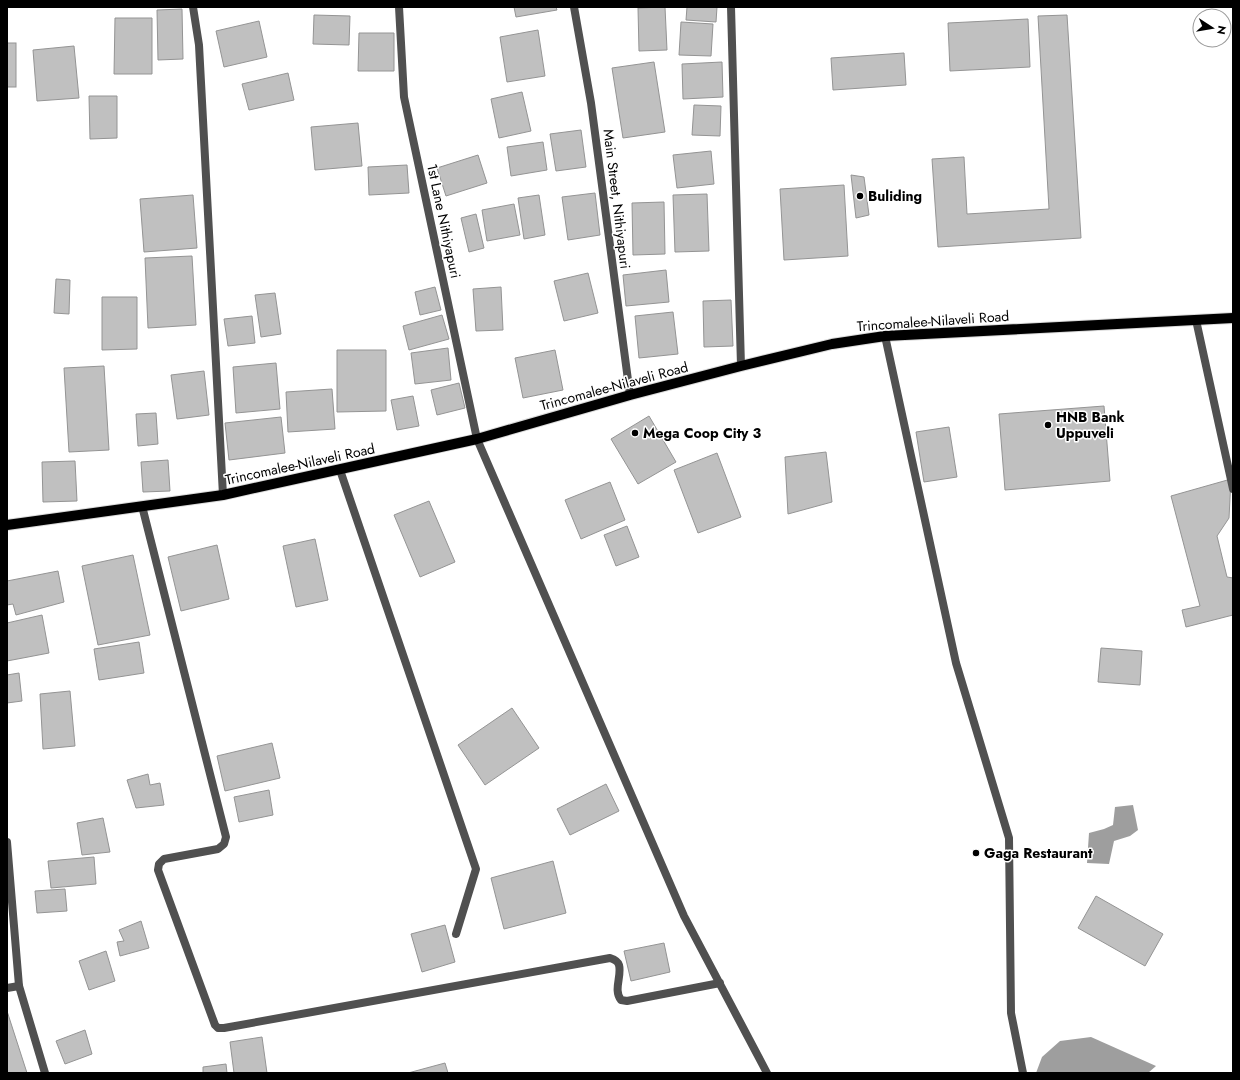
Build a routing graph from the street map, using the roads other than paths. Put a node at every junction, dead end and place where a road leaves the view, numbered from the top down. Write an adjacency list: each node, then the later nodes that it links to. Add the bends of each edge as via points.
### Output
1 (193, 7): 13 (street, via 199,45)
2 (399, 7): 10 (street, 1st Lane Nithiyapuri, via 404,97)
3 (574, 7): 9 (street, Main Street, Nithiyapuri, via 591,102)
4 (731, 7): 8 (street)
5 (1233, 318): 6 (main road, Trincomalee-Nilaveli Road)
6 (1196, 320): 7 (main road, Trincomalee-Nilaveli Road); 12 (street)
7 (885, 336): 8 (main road, Trincomalee-Nilaveli Road, via 832,344); 23 (street, via 956,663 1009,838 1011,1013)
8 (741, 366): 9 (main road, Trincomalee-Nilaveli Road)
9 (630, 396): 10 (main road, Trincomalee-Nilaveli Road)
10 (477, 439): 11 (main road, Trincomalee-Nilaveli Road); 18 (street, 1st Lane Nithiyapuri, via 684,916)
11 (340, 470): 13 (main road, Trincomalee-Nilaveli Road); 17 (street, via 476,868)
12 (1233, 489)
13 (223, 495): 14 (main road, Trincomalee-Nilaveli Road)
14 (142, 506): 15 (main road, Trincomalee-Nilaveli Road); 18 (street, via 226,837 224,844 218,849 164,860 159,864 158,870 218,1028 610,958 619,965 618,996 621,1000)
15 (7, 525)
16 (7, 842): 19 (street)
17 (456, 934)
18 (720, 983): 22 (street, 1st Lane Nithiyapuri)
19 (19, 986): 20 (street); 21 (street)
20 (7, 988)
21 (45, 1073)
22 (767, 1073)
23 (1023, 1073)

